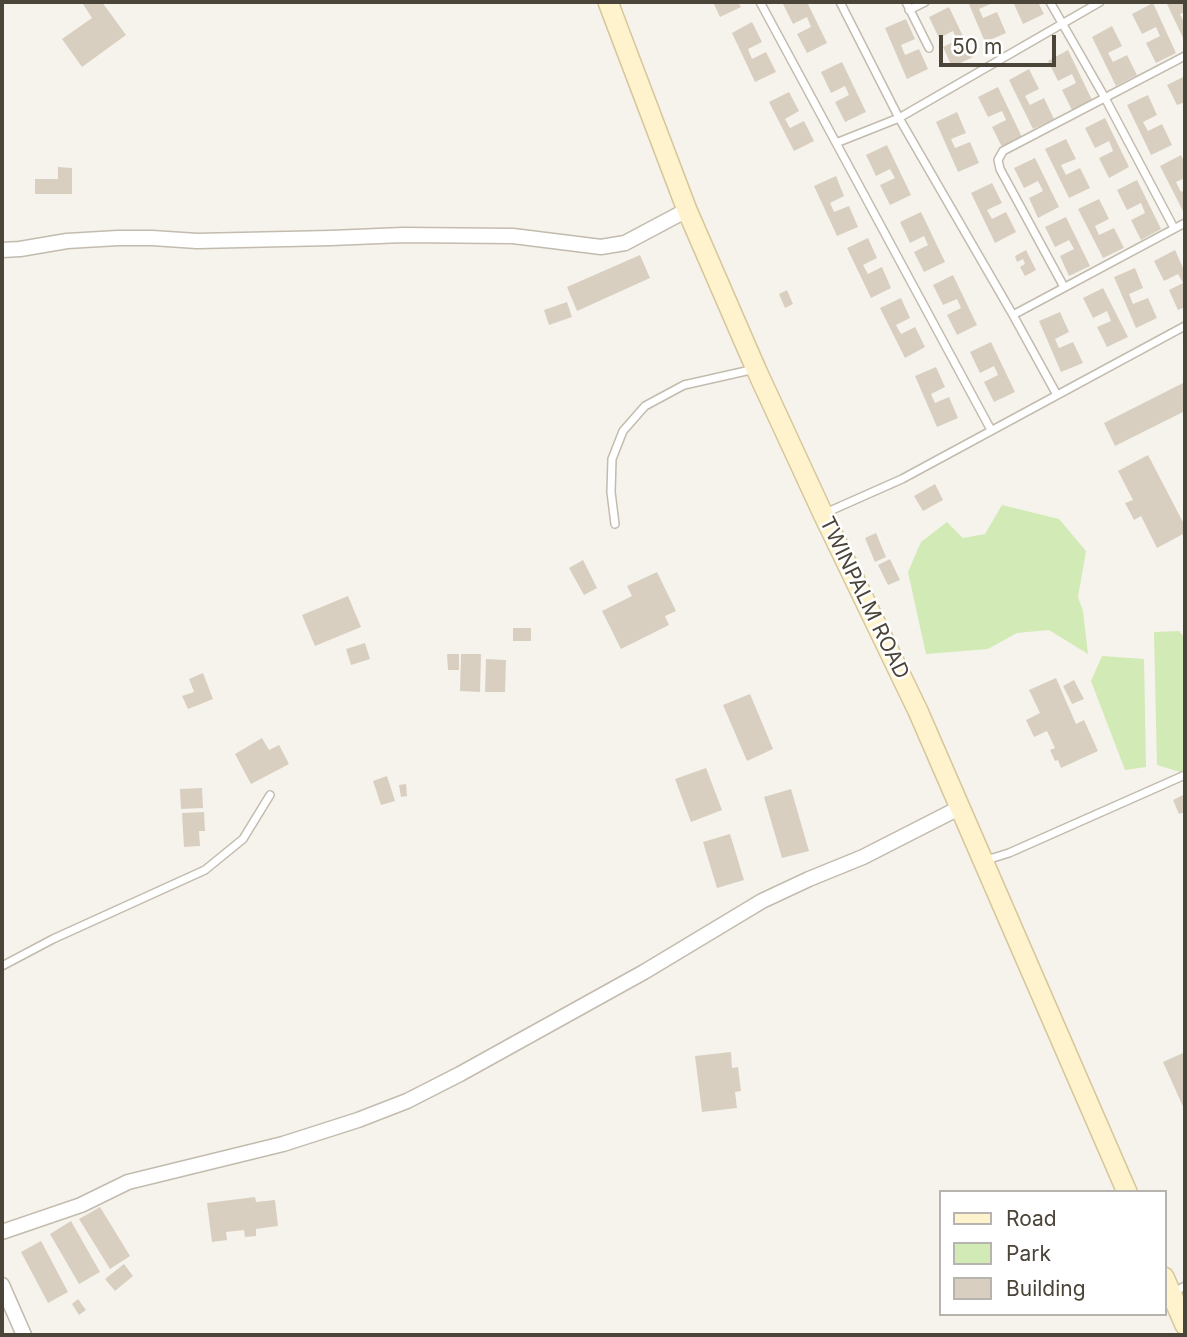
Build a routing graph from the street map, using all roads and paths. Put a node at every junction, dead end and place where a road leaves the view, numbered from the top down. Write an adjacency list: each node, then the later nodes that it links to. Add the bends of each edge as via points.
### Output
1 (608, 2): 14 (main road, TWINPALM ROAD)
2 (760, 2): 13 (lane)
3 (840, 2): 12 (lane)
4 (925, 2): 7 (lane)
5 (1050, 2): 8 (lane)
6 (1100, 2): 8 (lane)
7 (908, 6): 9 (lane)
8 (1062, 23): 11 (lane); 12 (lane)
9 (929, 48)
10 (1185, 56): 11 (lane)
11 (1105, 98): 16 (lane); 18 (lane, via 1003,151 998,160)
12 (899, 118): 13 (lane); 19 (lane)
13 (836, 143): 23 (lane)
14 (687, 210): 17 (street, via 625,243 601,247 513,236 403,234 197,241 118,238); 21 (main road, TWINPALM ROAD)
15 (1185, 223): 16 (lane)
16 (1174, 228): 18 (lane)
17 (2, 250)
18 (1063, 287): 19 (lane)
19 (1013, 315): 22 (lane)
20 (1185, 326): 22 (lane)
21 (756, 369): 24 (main road, TWINPALM ROAD); 25 (lane, via 684,385 645,406 623,431 612,459)
22 (1057, 395): 23 (lane)
23 (991, 430): 24 (lane, via 902,479)
24 (823, 514): 28 (main road, TWINPALM ROAD)
25 (615, 524)
26 (1185, 775): 29 (lane)
27 (270, 795): 30 (lane, via 243,839 205,870)
28 (961, 807): 29 (main road, TWINPALM ROAD); 32 (street, via 762,901 644,972 407,1101 283,1144 128,1182 81,1205)
29 (983, 861): 31 (main road, TWINPALM ROAD)
30 (2, 966)
31 (1126, 1190)
32 (2, 1232)
33 (2, 1285): 36 (street)
34 (1174, 1286): 35 (main road)
35 (1185, 1325)
36 (24, 1335)

